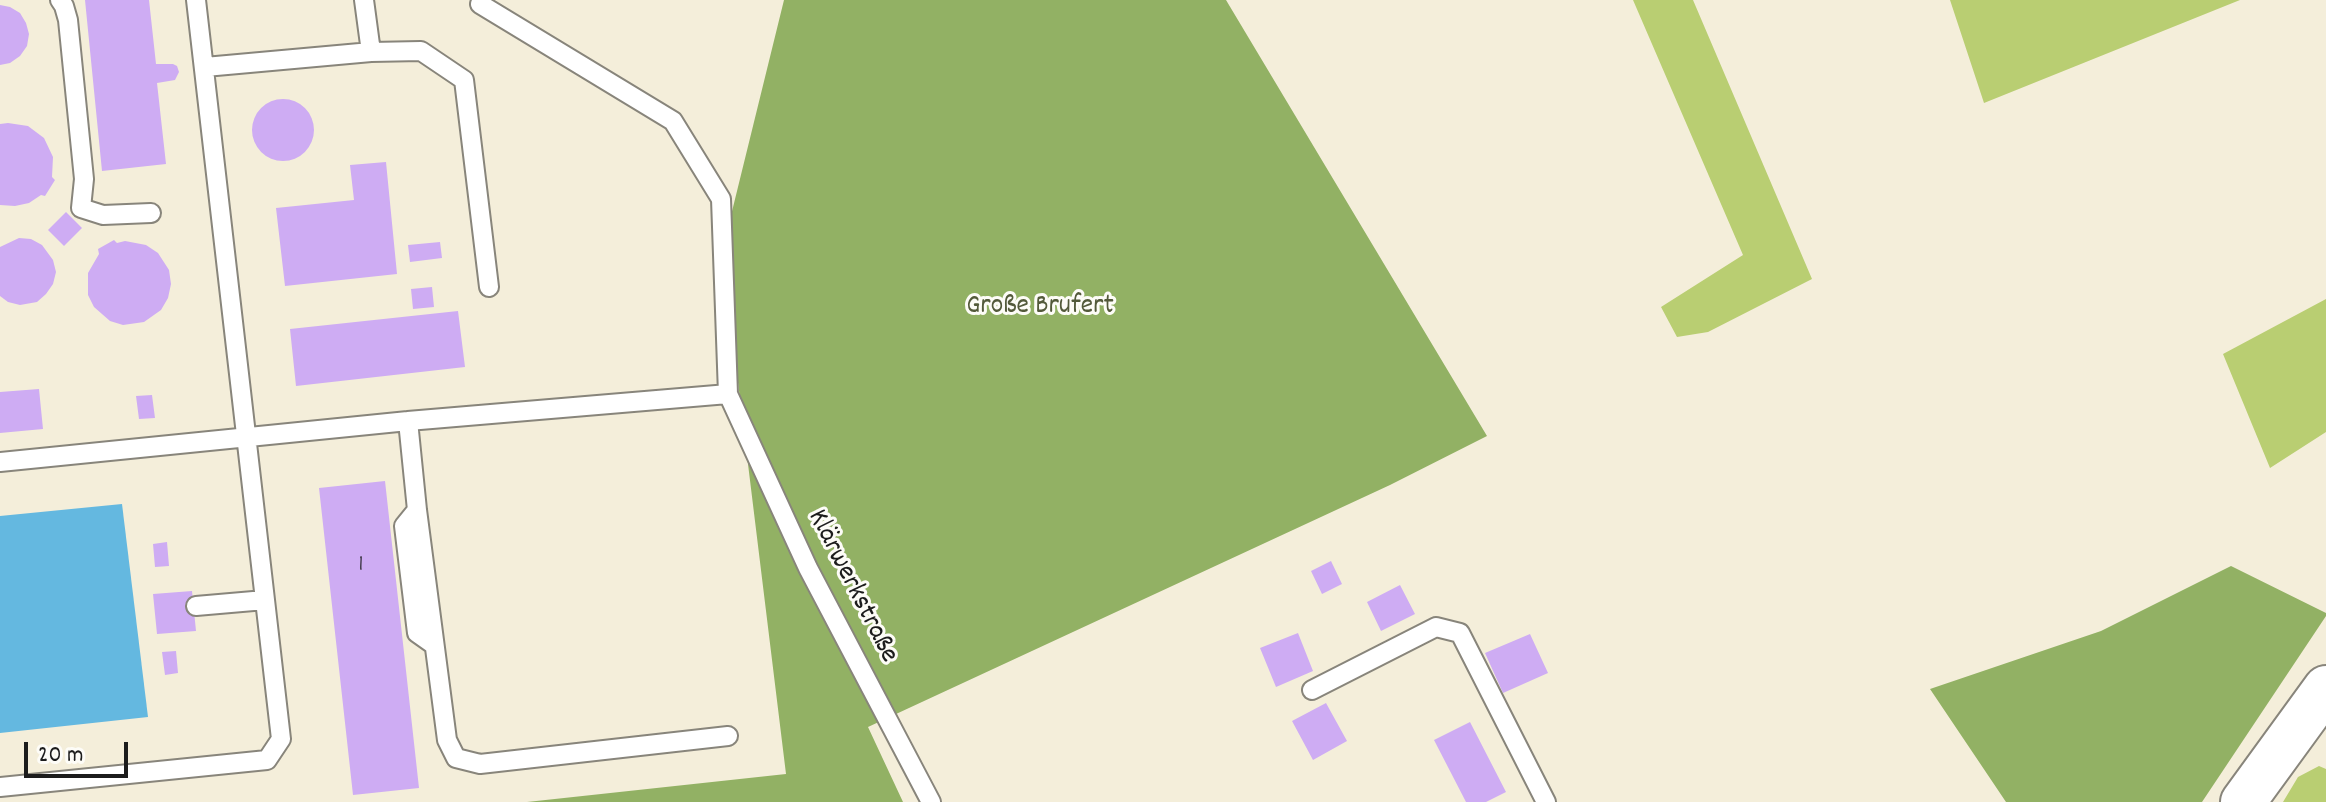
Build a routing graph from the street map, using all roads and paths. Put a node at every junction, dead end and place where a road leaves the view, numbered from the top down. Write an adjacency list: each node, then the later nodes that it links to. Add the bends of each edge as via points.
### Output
1 (60, 0): 7 (lane, via 68,20 84,179 81,208 103,215)
2 (196, 0): 6 (lane)
3 (364, 0): 5 (lane)
4 (480, 4): 9 (lane, via 673,121 721,199)
5 (371, 52): 6 (lane); 8 (lane, via 421,51 464,80)
6 (205, 67): 11 (lane)
7 (151, 213)
8 (489, 287)
9 (728, 394): 10 (lane); 19 (lane, Klärwerkstraße, via 808,568)
10 (408, 421): 11 (lane); 17 (lane, via 447,740 456,758 480,764)
11 (247, 437): 12 (lane); 13 (lane)
12 (0, 462)
13 (265, 600): 14 (lane); 18 (lane, via 281,728 281,739 267,760)
14 (196, 606)
15 (2326, 688): 21 (street)
16 (1312, 690): 20 (lane, via 1436,627 1460,633)
17 (728, 736)
18 (0, 787)
19 (931, 802)
20 (1546, 802)
21 (2243, 802)

